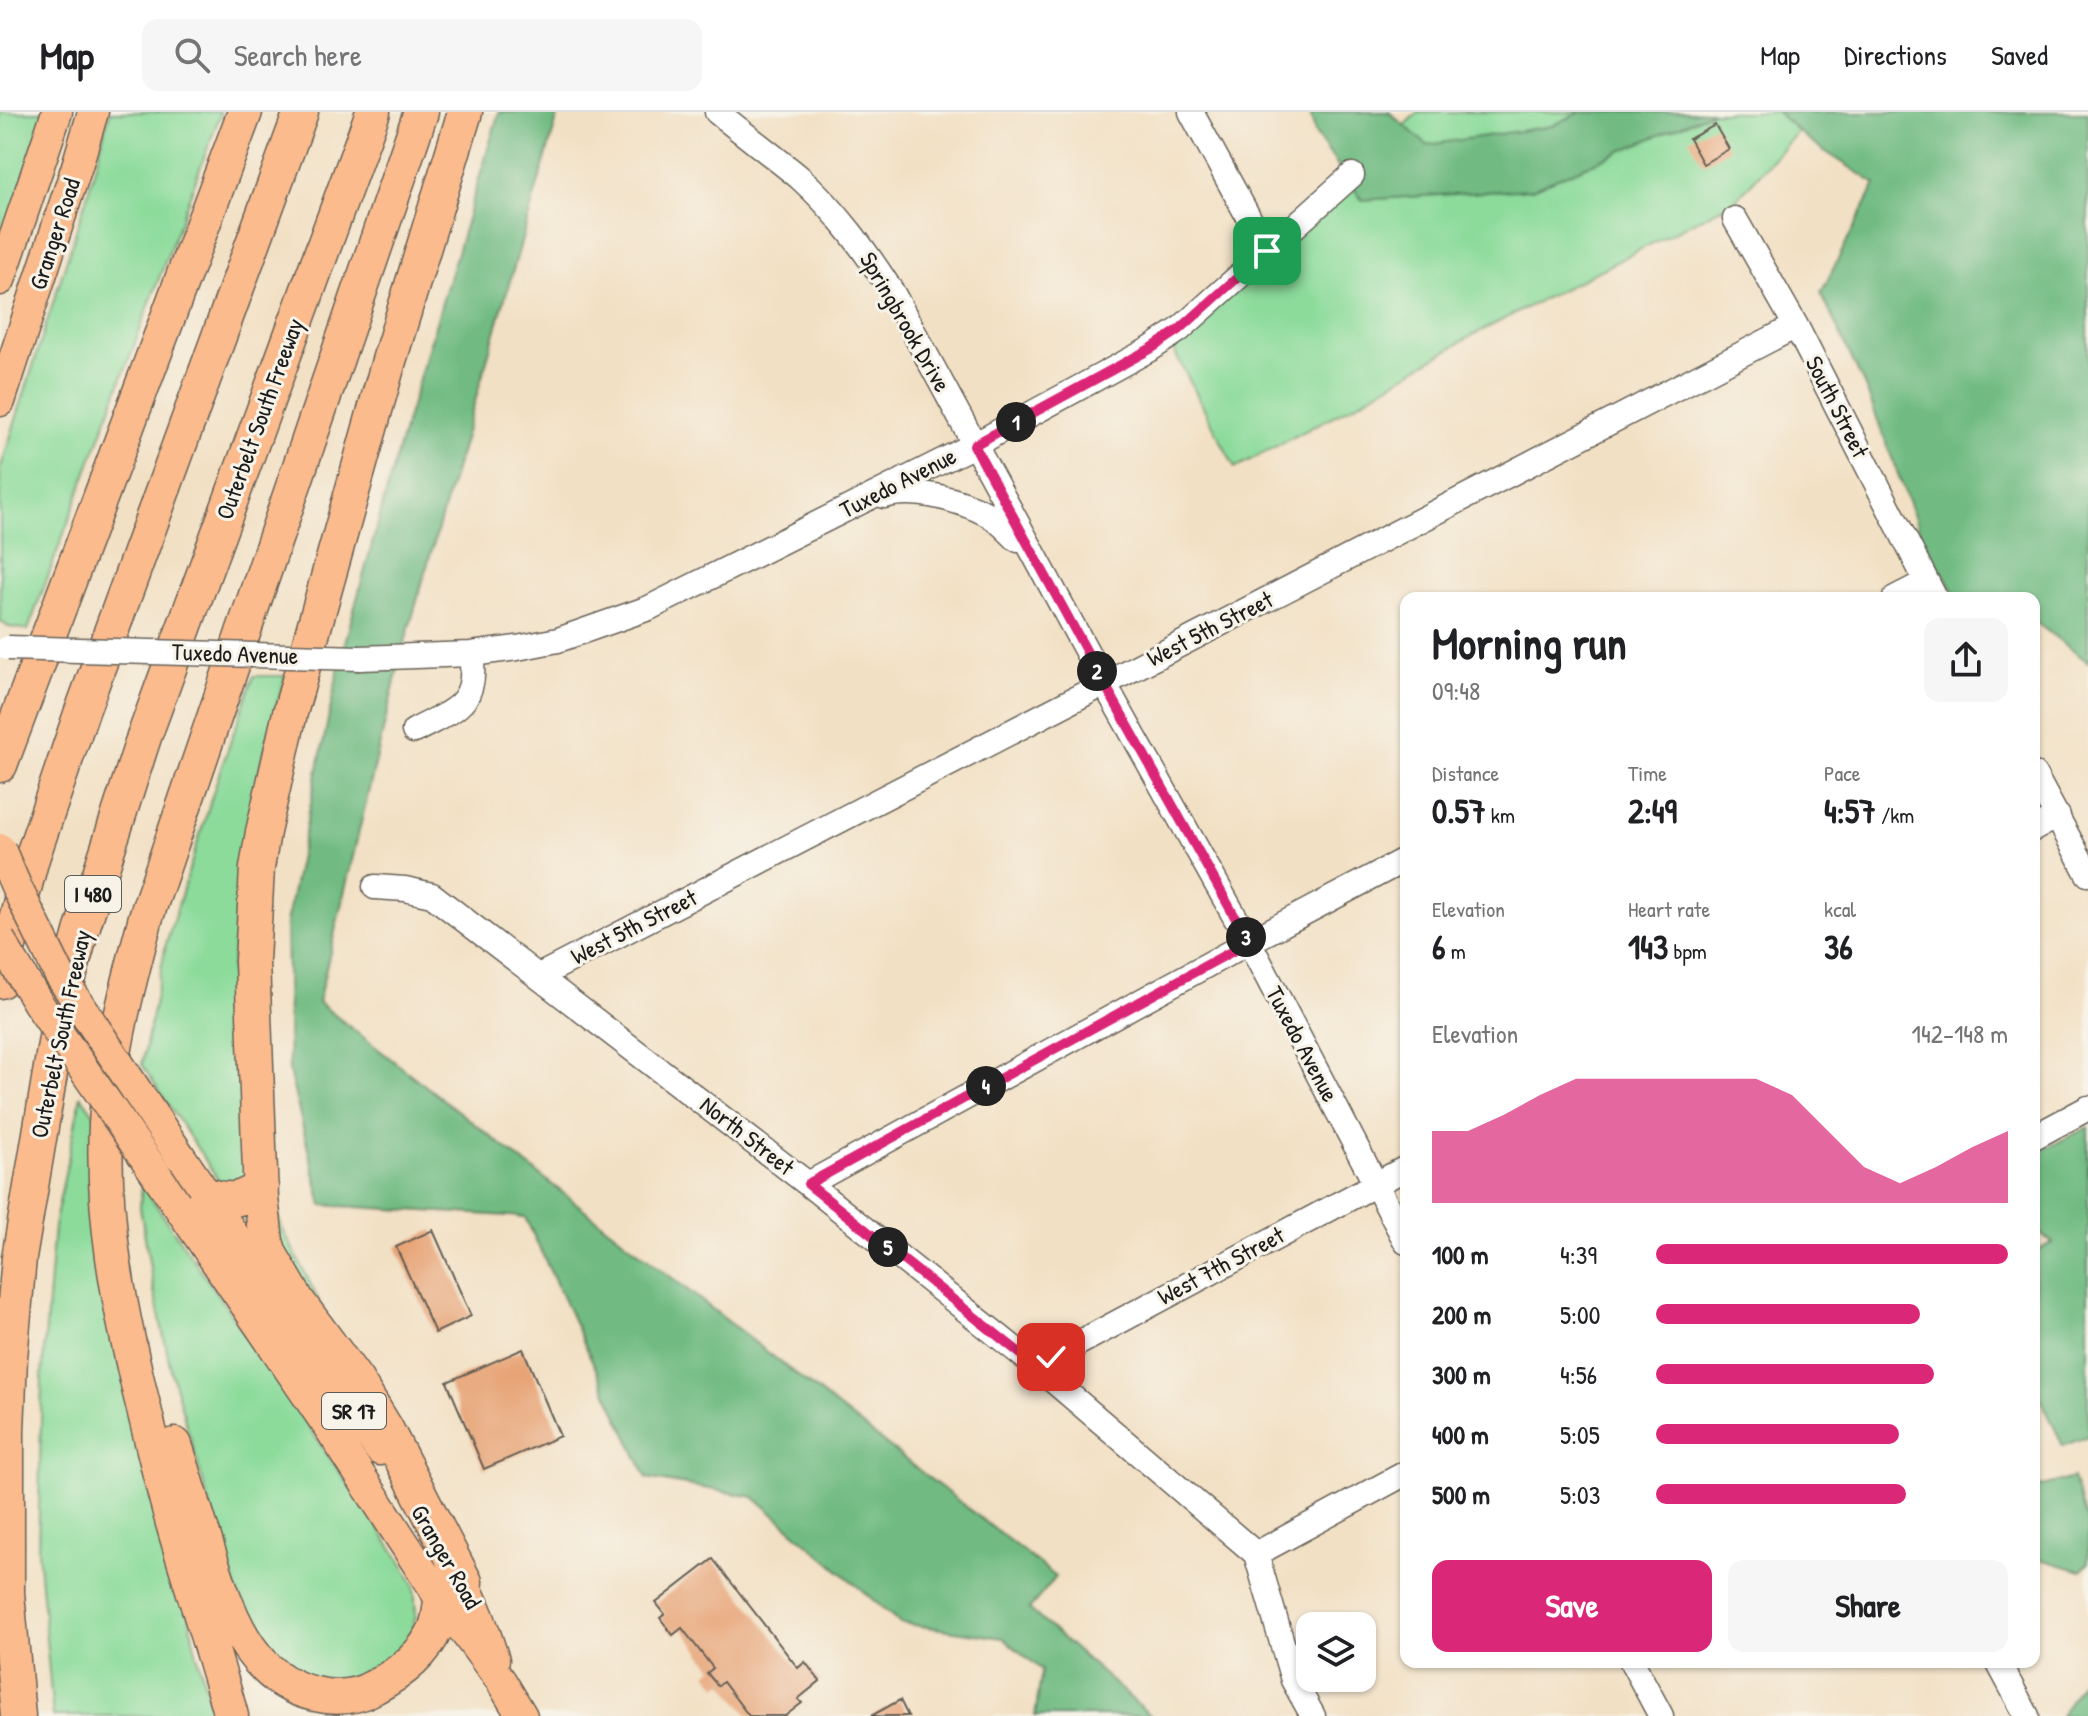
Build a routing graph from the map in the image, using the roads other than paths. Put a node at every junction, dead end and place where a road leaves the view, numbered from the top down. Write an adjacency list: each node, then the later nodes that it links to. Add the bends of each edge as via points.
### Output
1 (57, 112): 13 (main road, Granger Road)
2 (93, 112): 15 (main road, Granger Road)
3 (245, 112): 24 (highway)
4 (301, 112): 35 (highway, via 81,714 32,858)
5 (373, 112): 51 (highway, Outerbelt South Freeway / I 480, via 144,737 61,1008 19,1258 10,1358 7,1593)
6 (421, 112): 44 (highway, via 167,852 126,996 109,1084 106,1191 115,1277)
7 (465, 112): 41 (highway, via 290,713 263,832 252,961)
8 (717, 112): 16 (street, Springbrook Drive, via 800,179 864,248)
9 (1191, 112): 12 (street)
10 (1352, 175): 12 (street)
11 (1735, 219): 14 (street, South Street)
12 (1267, 251): 16 (street, via 1152,348)
13 (0, 280)
14 (1796, 326): 19 (street, South Street); 22 (street, West 5th Street)
15 (0, 401)
16 (974, 445): 17 (street, Tuxedo Avenue); 18 (street, Tuxedo Avenue)
17 (859, 503): 18 (street, via 892,493 961,503 991,516); 21 (street, Tuxedo Avenue, via 649,608 558,640)
18 (1037, 562): 22 (street, Tuxedo Avenue)
19 (1931, 590)
20 (4, 648): 21 (street, Tuxedo Avenue, bridge, via 360,658)
21 (471, 654): 23 (street, via 472,687 464,702)
22 (1104, 684): 33 (street, Tuxedo Avenue); 34 (street, West 5th Street)
23 (414, 731)
24 (0, 765)
25 (2040, 784): 26 (street)
26 (2058, 816): 27 (street); 30 (street)
27 (2040, 826)
28 (0, 849): 42 (main road, Granger Road / SR 17, bridge, via 59,974 180,1156)
29 (1400, 862): 33 (street)
30 (2088, 874)
31 (375, 887): 34 (street, North Street, via 432,895)
32 (0, 940): 42 (main road, Granger Road / SR 17, bridge, via 38,1003)
33 (1249, 942): 39 (street); 40 (street, Tuxedo Avenue)
34 (539, 976): 39 (street, North Street)
35 (0, 981)
36 (2088, 1108): 37 (street)
37 (2040, 1134)
38 (1400, 1171): 40 (street, West 7th Street)
39 (808, 1184): 45 (street, North Street)
40 (1375, 1184): 43 (street, Tuxedo Avenue); 45 (street, West 7th Street)
41 (261, 1187): 42 (highway, via 232,1201); 48 (highway, via 266,1241 277,1267 386,1429)
42 (191, 1199): 48 (main road, Granger Road / SR 17, via 332,1432)
43 (1400, 1231)
44 (133, 1363): 48 (highway, via 170,1430 225,1604 250,1650 283,1681 316,1694 346,1697 370,1690 427,1644); 52 (highway, via 175,1530)
45 (1036, 1366): 47 (street, North Street)
46 (1400, 1476): 47 (street)
47 (1256, 1554): 54 (street, via 1293,1680)
48 (453, 1591): 53 (main road, Granger Road / SR 17, via 481,1617 501,1681)
49 (1635, 1668): 55 (street)
50 (2001, 1668): 56 (street)
51 (18, 1716)
52 (231, 1716)
53 (522, 1716)
54 (1313, 1716)
55 (1661, 1716)
56 (2027, 1716)

